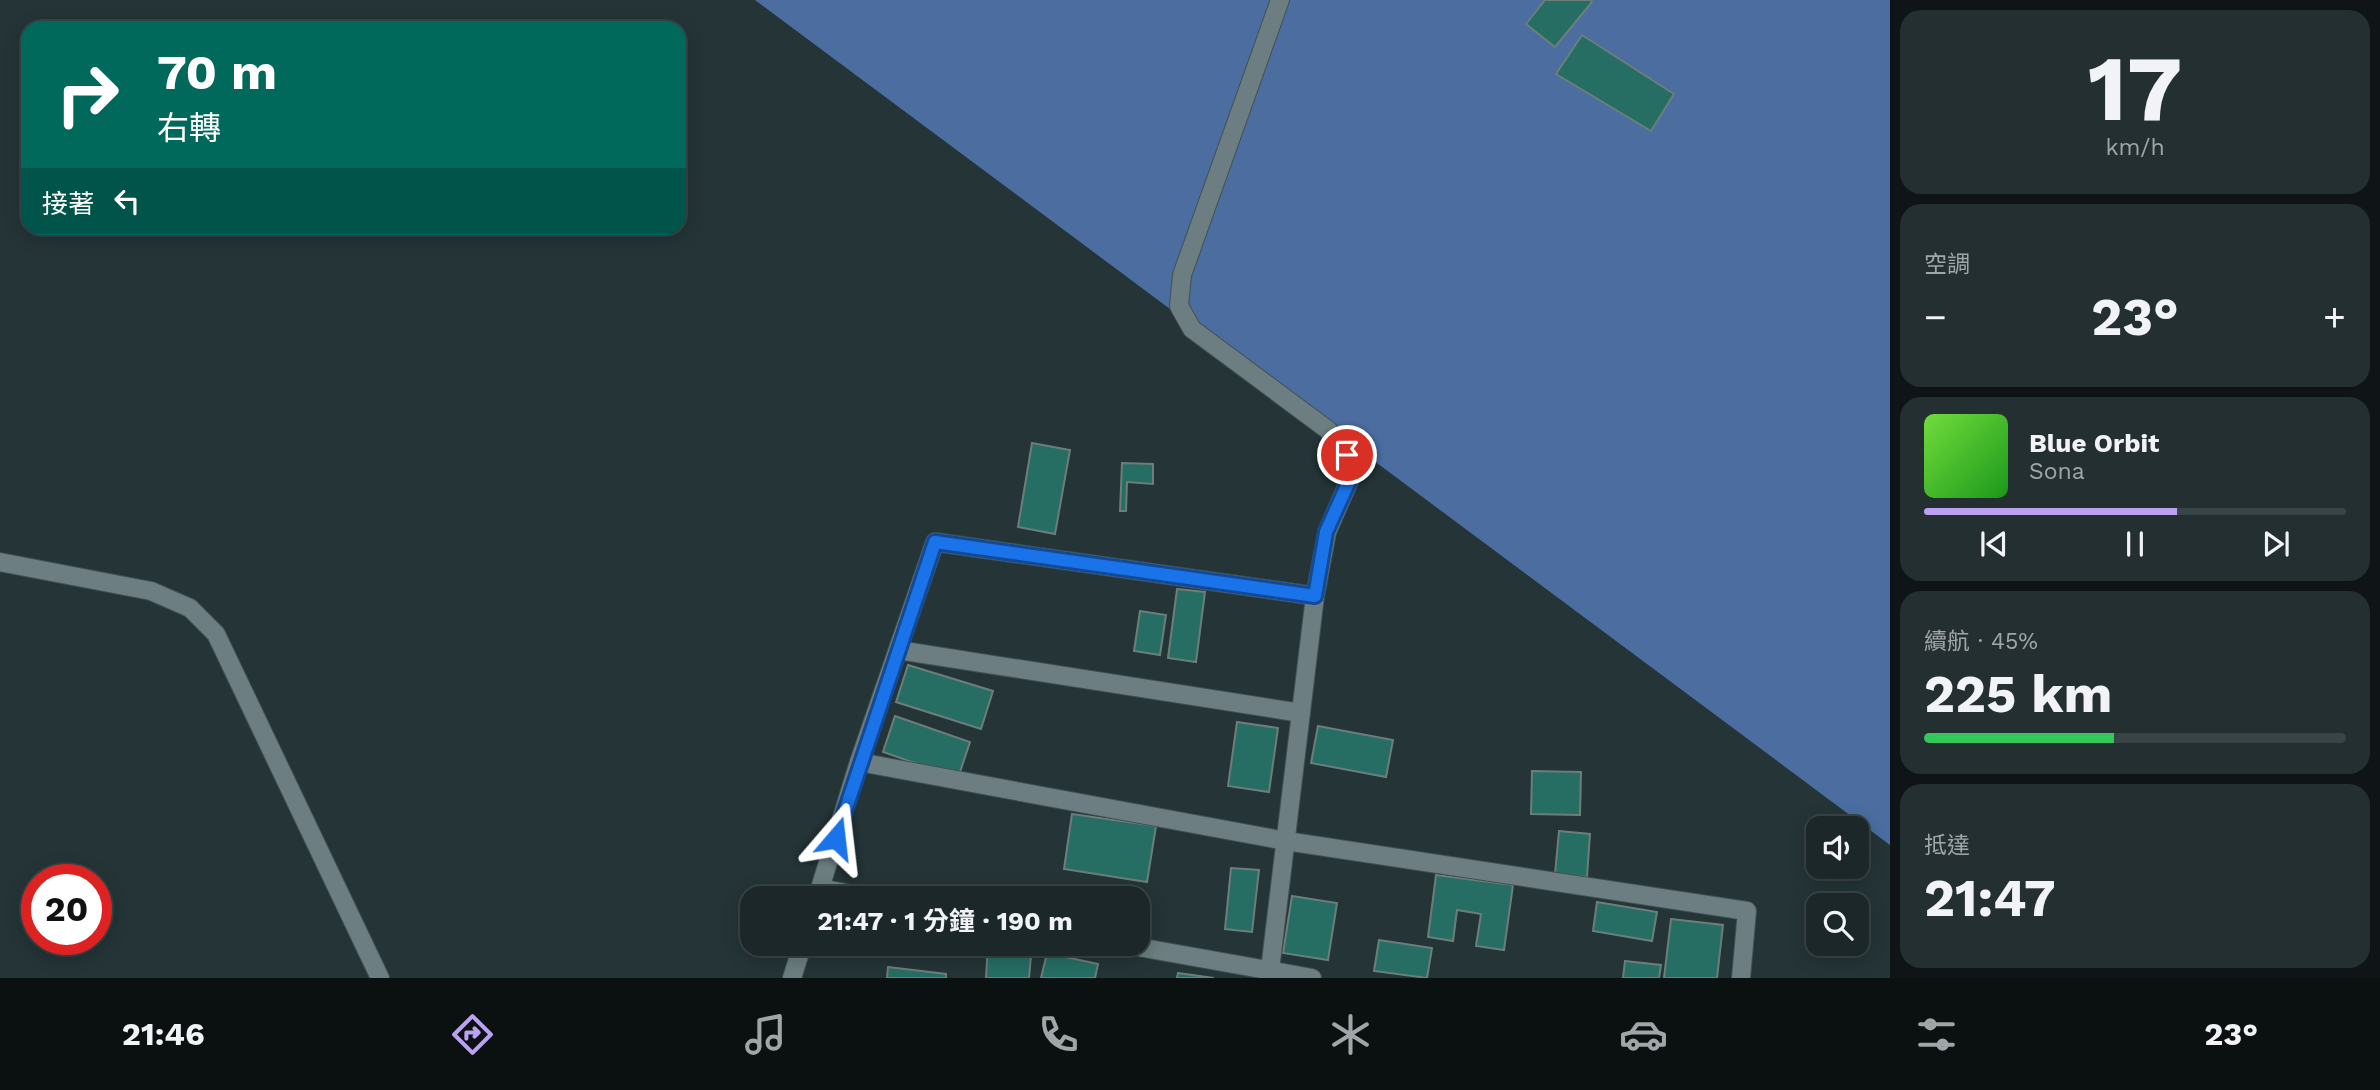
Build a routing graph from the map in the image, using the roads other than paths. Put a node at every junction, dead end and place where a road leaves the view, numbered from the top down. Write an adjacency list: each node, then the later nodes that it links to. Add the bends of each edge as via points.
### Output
1 (1280, 0): 3 (lane, via 1182,275 1179,306 1192,329 1328,430 1347,455 1350,479 1326,532)
2 (0, 562): 12 (lane, via 151,592 190,608 216,634)
3 (1315, 596): 4 (lane, via 935,542); 5 (lane)
4 (898, 650): 5 (lane); 6 (lane)
5 (1301, 713): 7 (lane)
6 (859, 762): 7 (lane); 8 (lane)
7 (1286, 841): 11 (lane); 15 (lane, via 1747,911)
8 (820, 886)
9 (1150, 950): 11 (lane)
10 (799, 956): 13 (lane)
11 (1270, 975): 14 (lane)
12 (380, 978)
13 (792, 978)
14 (1311, 978)
15 (1741, 978)

